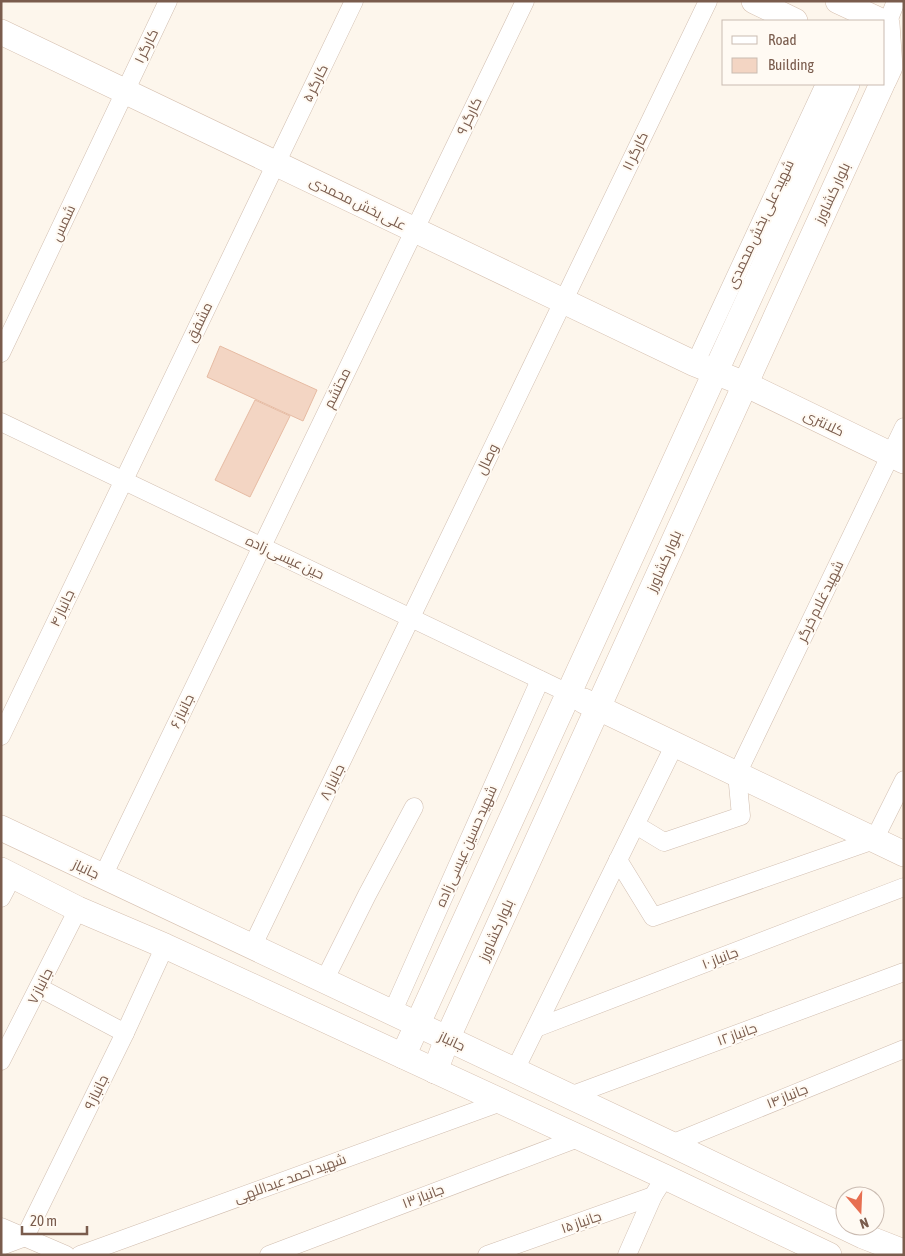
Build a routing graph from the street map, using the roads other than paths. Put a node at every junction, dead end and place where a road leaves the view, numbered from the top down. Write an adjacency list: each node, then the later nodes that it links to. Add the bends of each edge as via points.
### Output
1 (168, 1): 16 (street, کارگر ۱)
2 (354, 1): 17 (street, کارگر ۵)
3 (525, 1): 18 (street, کارگر ۹)
4 (708, 1): 19 (street, کارگر ۱۱)
5 (754, 1): 8 (street)
6 (838, 1): 9 (street)
7 (896, 1): 10 (street)
8 (793, 20)
9 (876, 20)
10 (888, 26): 12 (street, بلوار کشاورز)
11 (1, 32): 16 (street, علی بخش محمدی)
12 (889, 74)
13 (825, 85): 21 (street, شهید علی بخش محمدی)
14 (846, 85): 21 (street)
15 (884, 85): 22 (street, بلوار کشاورز)
16 (124, 92): 17 (street, علی بخش محمدی); 20 (street, شمس)
17 (276, 164): 18 (street, علی بخش محمدی); 26 (street, مشفق)
18 (413, 230): 19 (street, علی بخش محمدی); 27 (street, محتشم)
19 (563, 301): 21 (street, علی بخش محمدی); 28 (street, وصال)
20 (1, 353)
21 (705, 368): 22 (street, کلانتری); 30 (street)
22 (745, 384): 25 (street, کلانتری); 31 (street, بلوار کشاورز)
23 (1, 422): 26 (street, حین عیسی زاده)
24 (904, 427): 25 (street, شهید غلام خرگر)
25 (897, 458): 34 (street, شهید غلام خرگر)
26 (123, 480): 27 (street, حین عیسی زاده); 32 (street, جانباز ۴)
27 (261, 546): 28 (street, حین عیسی زاده); 43 (street, جانباز ۶)
28 (411, 618): 29 (street, حین عیسی زاده); 48 (street, جانباز ۸)
29 (540, 680): 30 (street, حین عیسی زاده); 52 (street, شهید حسین عیسی زاده)
30 (568, 693): 31 (street); 53 (street)
31 (598, 708): 33 (street); 56 (street, بلوار کشاورز)
32 (1, 736)
33 (675, 744): 34 (street); 37 (street)
34 (737, 774): 37 (street, via 741,816 664,842); 39 (street)
35 (904, 780): 39 (street)
36 (414, 807): 50 (street)
37 (636, 825): 41 (street)
38 (1, 828): 43 (street, جانباز)
39 (874, 840): 40 (street); 41 (street, via 653,917)
40 (904, 854)
41 (618, 860): 54 (street)
42 (7, 872): 45 (street); 46 (street)
43 (103, 876): 48 (street, جانباز)
44 (904, 887): 54 (street, جانباز ۱۰)
45 (1, 898)
46 (78, 909): 47 (street); 51 (street, جانباز ۷)
47 (165, 946): 55 (street, جانباز ۹); 58 (street)
48 (252, 947): 50 (street, جانباز)
49 (904, 972): 62 (street, جانباز ۱۲)
50 (324, 981): 52 (street, جانباز)
51 (40, 988): 55 (street); 59 (street, جانباز ۷)
52 (392, 1013): 53 (street, جانباز)
53 (416, 1024): 56 (street, جانباز); 58 (street)
54 (536, 1028): 60 (street)
55 (125, 1033): 68 (street, جانباز ۹)
56 (447, 1038): 60 (street, جانباز); 61 (street, بلوار کشاورز)
57 (904, 1049): 65 (street, جانباز ۱۴)
58 (403, 1056): 61 (street)
59 (1, 1062)
60 (515, 1070): 62 (street, جانباز)
61 (435, 1072): 63 (street)
62 (570, 1096): 65 (street, جانباز)
63 (501, 1102): 64 (street); 76 (street, شهید احمد عبداللهی)
64 (578, 1138): 66 (street); 77 (street, جانباز ۱۳)
65 (671, 1144): 70 (street, جانباز)
66 (659, 1187): 71 (street, جانباز ۱۵); 73 (street); 79 (street)
67 (1, 1227): 68 (street)
68 (25, 1237): 69 (street); 74 (street); 75 (street)
69 (1, 1246)
70 (858, 1246): 72 (street, جانباز)
71 (506, 1252): 78 (street, جانباز ۱۵)
72 (904, 1252)
73 (828, 1254)
74 (30, 1255)
75 (66, 1255)
76 (80, 1255)
77 (269, 1255)
78 (487, 1255)
79 (627, 1255)

